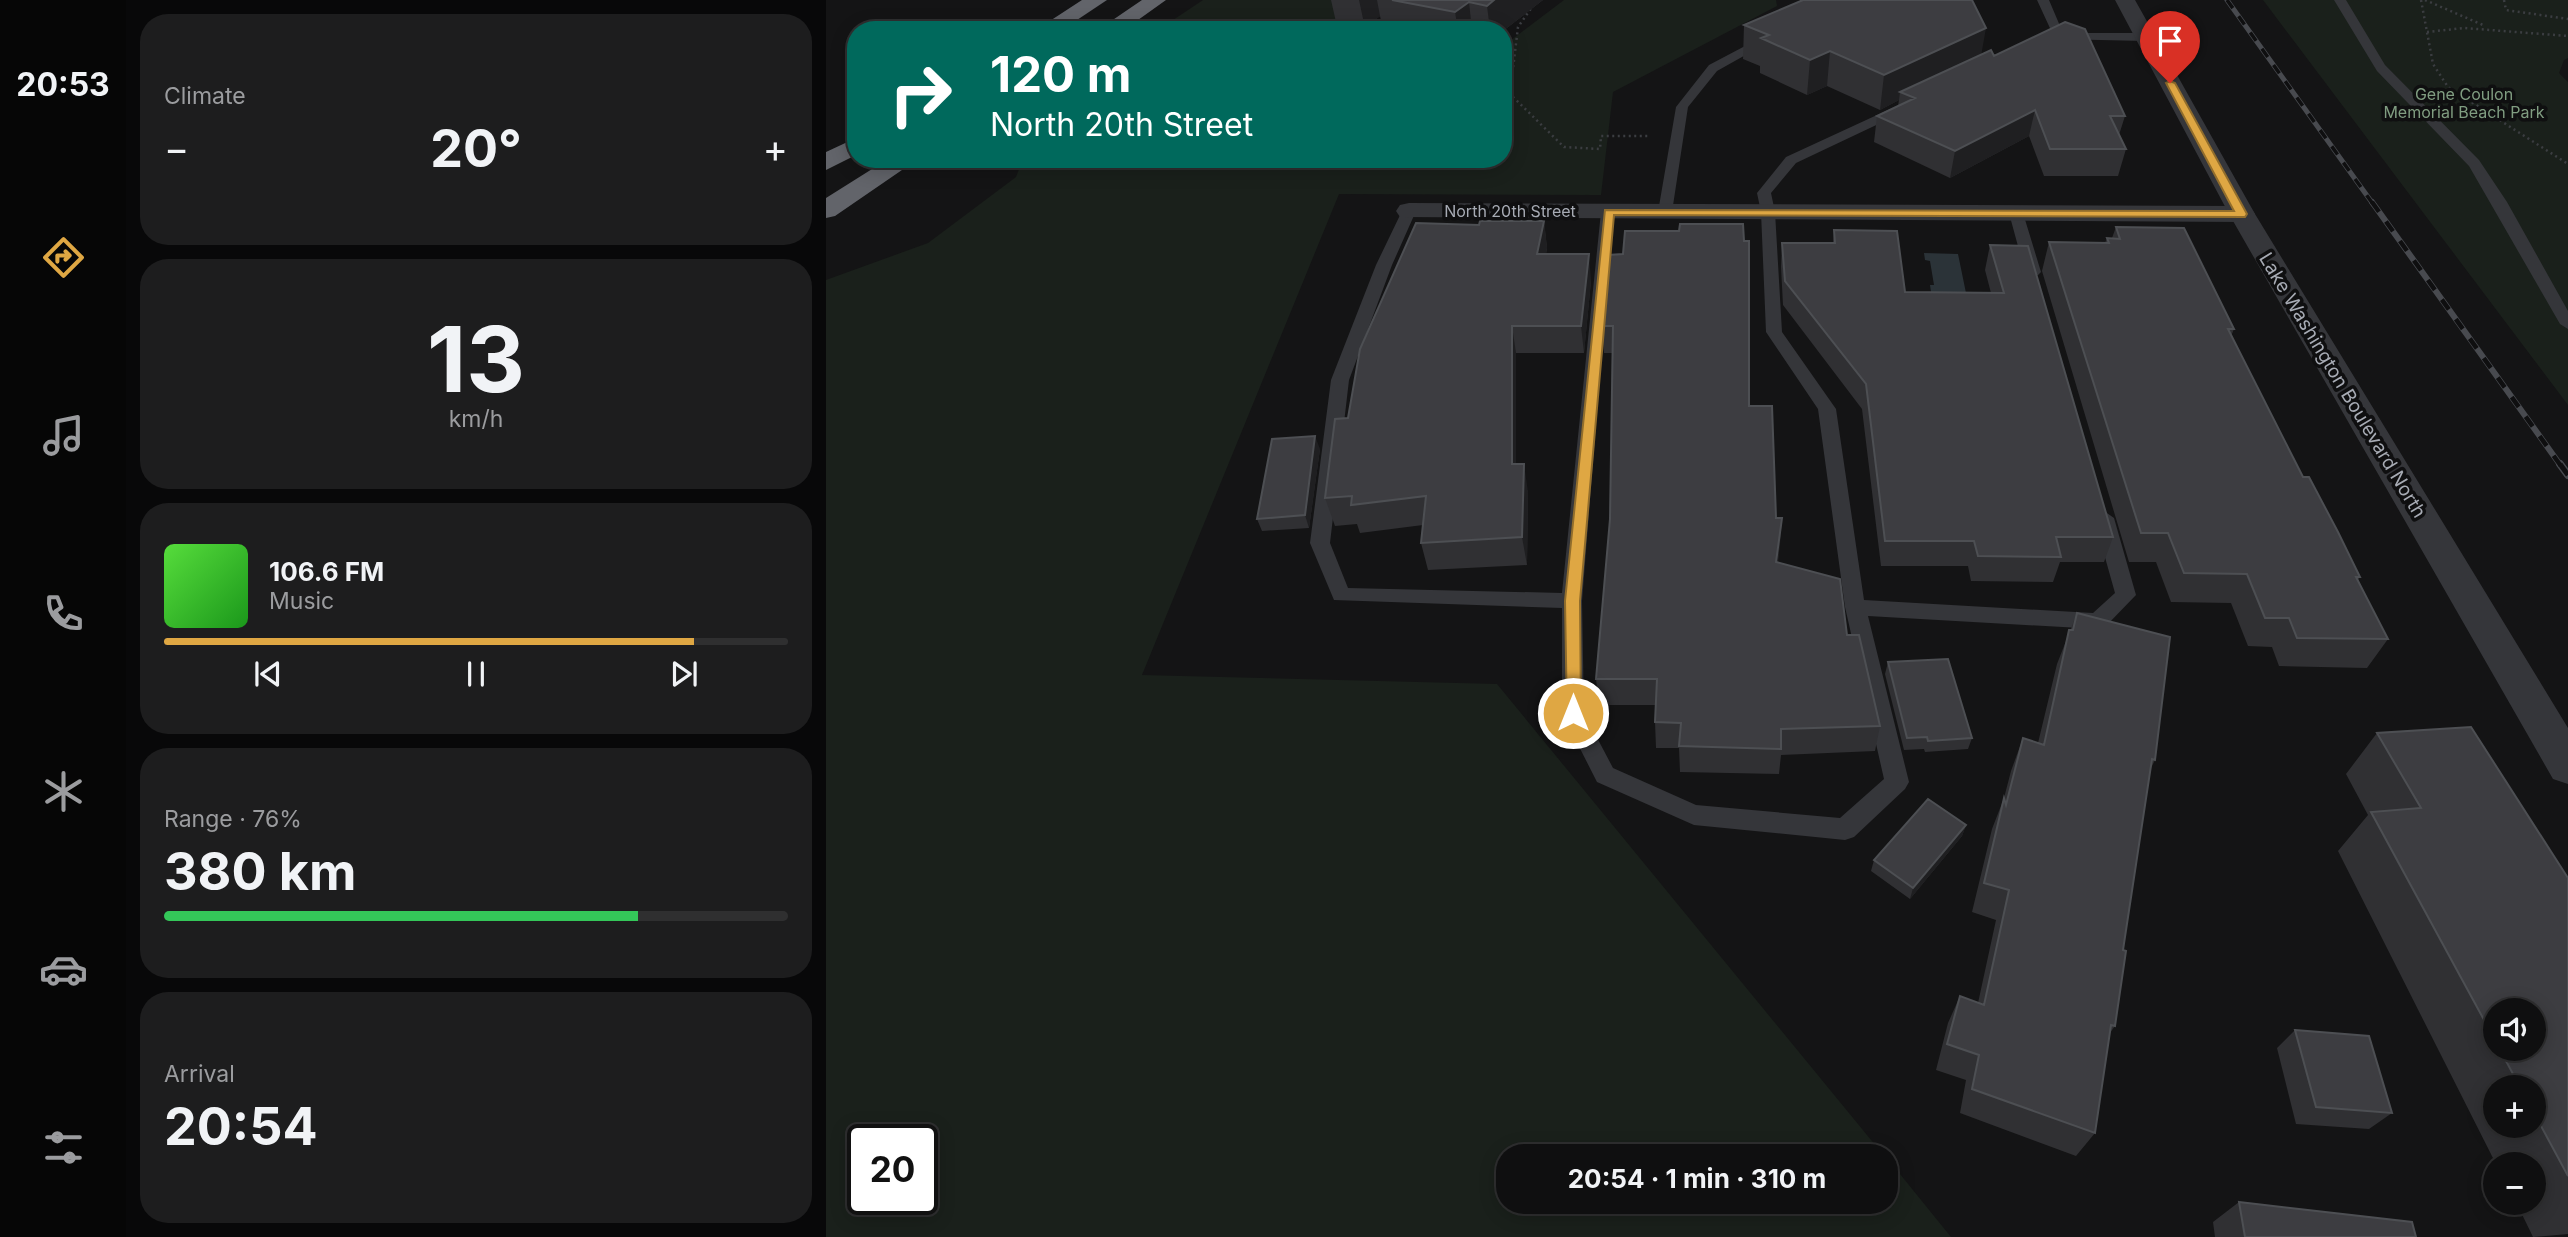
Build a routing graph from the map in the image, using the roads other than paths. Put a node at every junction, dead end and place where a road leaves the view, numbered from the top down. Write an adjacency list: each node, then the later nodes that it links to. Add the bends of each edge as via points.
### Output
1 (1097, 0): 7 (highway)
2 (1156, 0): 8 (highway)
3 (1414, 0): 9 (lane)
4 (2043, 0): 11 (lane, via 2050,40)
5 (2125, 0): 11 (street, Lake Washington Boulevard North)
6 (2340, 0): 24 (lane, via 2379,65 2472,161 2502,204)
7 (1062, 21)
8 (1123, 21)
9 (1385, 21)
10 (1777, 35): 19 (lane, via 1713,68 1682,107)
11 (2145, 37): 22 (street, Lake Washington Boulevard North)
12 (1924, 97): 20 (lane, via 1791,160 1764,193)
13 (847, 150): 14 (highway)
14 (826, 162)
15 (892, 168): 16 (highway)
16 (826, 210)
17 (1409, 211): 18 (street, North 20th Street); 26 (lane, via 1340,380 1321,543 1341,595)
18 (1608, 212): 19 (street, North 20th Street); 26 (lane)
19 (1665, 212): 20 (street, North 20th Street)
20 (1768, 212): 21 (street, North 20th Street); 27 (lane, via 1774,332 1827,410)
21 (2016, 213): 22 (street, North 20th Street); 23 (lane)
22 (2242, 214): 28 (street, Lake Washington Boulevard North)
23 (2039, 292)
24 (2568, 324)
25 (2100, 503): 27 (lane, via 2126,595 2098,621)
26 (1572, 601): 27 (lane, via 1573,713 1605,775 1694,815 1845,829 1897,782)
27 (1855, 607)
28 (2568, 766)

